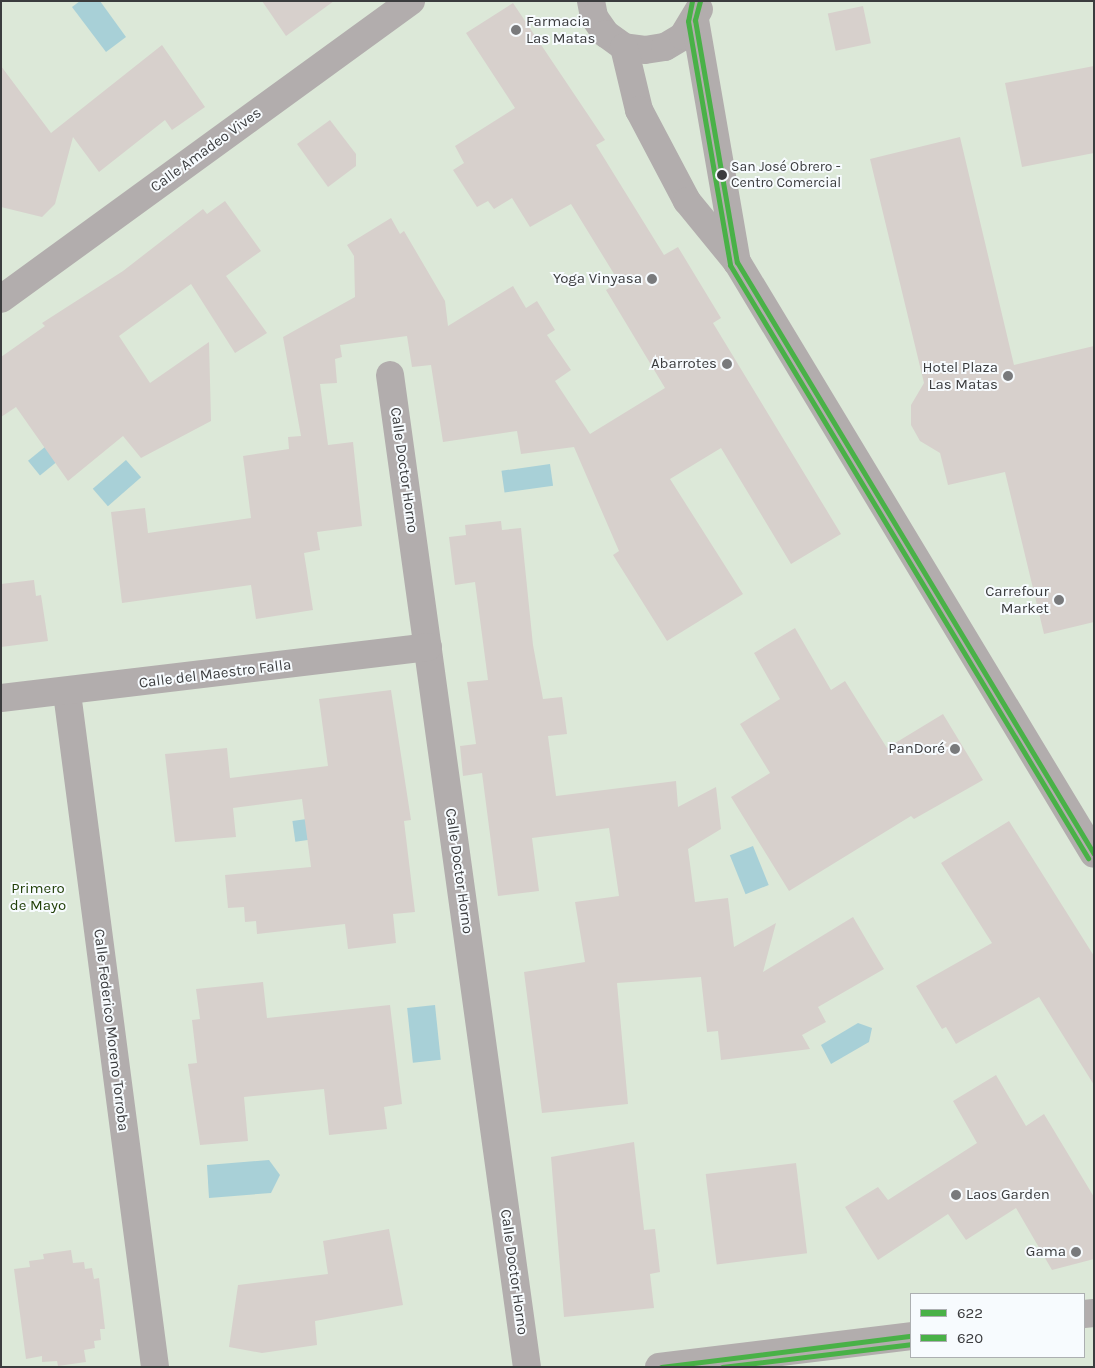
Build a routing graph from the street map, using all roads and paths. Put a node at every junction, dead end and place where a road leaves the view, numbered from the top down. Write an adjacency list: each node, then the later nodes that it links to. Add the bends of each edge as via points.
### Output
1 (411, 1): 6 (street, Calle Amadeo Vives)
2 (591, 1): 4 (street, via 594,17 606,34)
3 (698, 10): 4 (street, via 683,36 665,48 645,50); 5 (street)
4 (624, 46): 5 (street, via 639,110 647,126 687,201)
5 (737, 262): 11 (street)
6 (1, 299)
7 (390, 375): 8 (street, Calle Doctor Horno)
8 (428, 647): 9 (street, Calle del Maestro Falla); 15 (street, Calle Doctor Horno)
9 (67, 693): 10 (street, Calle del Maestro Falla); 14 (street, Calle Federico Moreno Torroba)
10 (1, 698)
11 (1094, 854)
12 (910, 1336): 13 (street)
13 (817, 1357): 16 (street)
14 (155, 1367)
15 (527, 1367)
16 (659, 1367)

